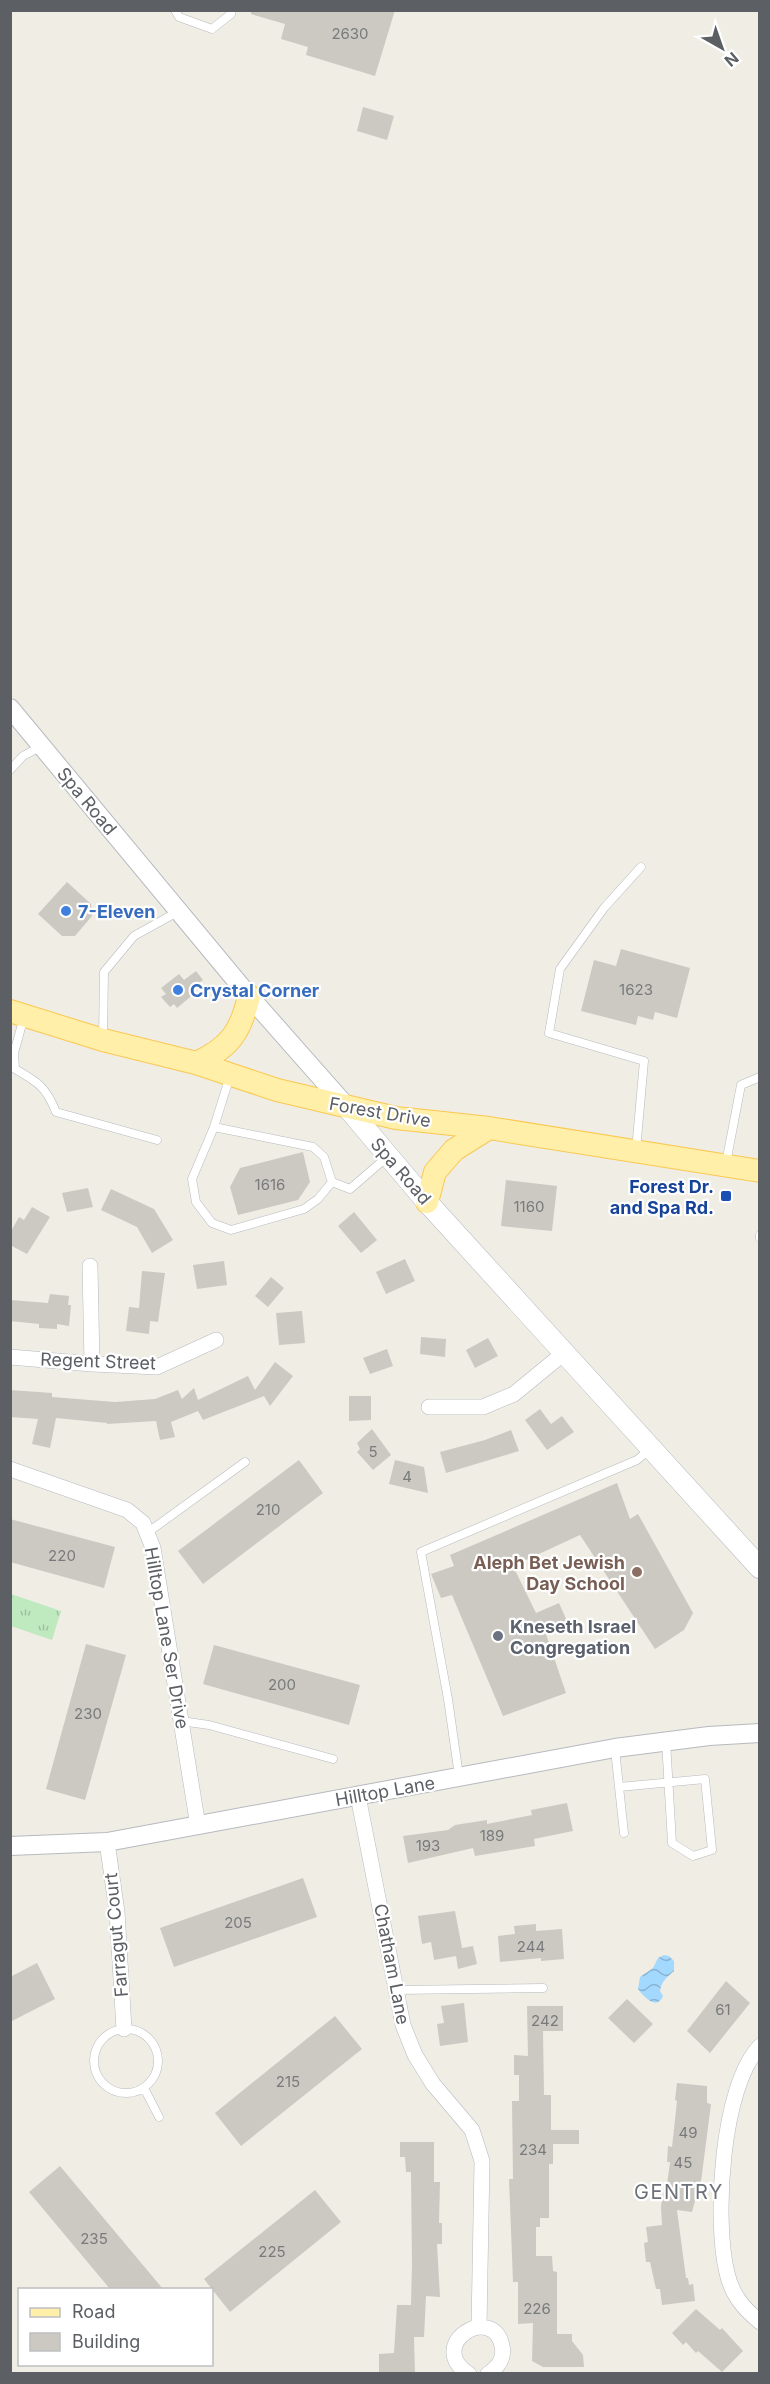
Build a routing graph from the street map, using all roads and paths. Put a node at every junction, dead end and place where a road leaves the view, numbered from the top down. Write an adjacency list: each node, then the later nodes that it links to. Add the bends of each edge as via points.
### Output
1 (176, 10): 2 (lane, via 180,17 212,29)
2 (232, 10)
3 (10, 708): 4 (street, Spa Road)
4 (42, 746): 5 (lane, via 23,756); 7 (street, Spa Road)
5 (10, 770)
6 (641, 867): 18 (lane, via 560,969 549,1032 644,1061)
7 (179, 911): 8 (street, Spa Road); 10 (lane, via 134,936 104,972)
8 (249, 996): 11 (main road, via 244,1018 234,1036 212,1056); 14 (street, Spa Road)
9 (17, 1013): 10 (main road, Forest Drive); 17 (lane, via 15,1070 37,1082 56,1112)
10 (102, 1040): 11 (main road, Forest Drive)
11 (196, 1063): 12 (main road, Forest Drive)
12 (230, 1074): 14 (main road, Forest Drive); 15 (lane)
13 (759, 1077): 20 (lane, via 741,1085)
14 (347, 1107): 16 (main road, Forest Drive, via 396,1118); 19 (main road, Spa Road)
15 (214, 1127): 22 (lane, via 313,1147 324,1157); 22 (lane, via 192,1179 196,1202 212,1223 231,1230 304,1209)
16 (489, 1128): 18 (main road, Forest Drive); 23 (main road, via 454,1150 435,1172)
17 (157, 1140)
18 (635, 1151): 20 (main road, Forest Drive)
19 (387, 1157): 22 (lane, via 350,1189); 23 (main road, Spa Road)
20 (726, 1166): 21 (main road, Forest Drive)
21 (759, 1171)
22 (332, 1182)
23 (427, 1202): 26 (main road, Spa Road)
24 (90, 1266): 28 (street)
25 (216, 1340): 28 (street, Regent Street, via 157,1366)
26 (564, 1353): 29 (street, via 514,1394 483,1407); 30 (main road, Spa Road)
27 (10, 1357): 28 (street, Regent Street)
28 (92, 1364)
29 (429, 1407)
30 (651, 1448): 34 (main road, Spa Road); 40 (lane, via 637,1460 421,1552)
31 (245, 1462): 33 (lane)
32 (10, 1469): 33 (street, Hilltop Lane Ser Drive, via 127,1510 143,1523)
33 (147, 1533): 35 (street, Hilltop Lane Ser Drive, via 153,1548)
34 (759, 1568)
35 (181, 1720): 39 (lane); 44 (street, Hilltop Lane Ser Drive)
36 (759, 1733): 37 (street, Hilltop Lane)
37 (666, 1741): 38 (street, Hilltop Lane); 41 (lane)
38 (615, 1748): 40 (street, Hilltop Lane); 42 (lane)
39 (333, 1759)
40 (459, 1777): 43 (street, Hilltop Lane)
41 (669, 1782): 41 (lane, via 672,1843 693,1856 712,1850 705,1779); 42 (lane)
42 (619, 1788): 45 (lane)
43 (358, 1796): 44 (street, Hilltop Lane); 49 (street, Chatham Lane)
44 (198, 1826): 46 (street, Hilltop Lane)
45 (624, 1833)
46 (106, 1842): 47 (street, Hilltop Lane); 50 (street, Farragut Court, via 117,1912)
47 (10, 1846)
48 (543, 1988): 49 (lane)
49 (397, 1990): 55 (street, Chatham Lane, via 403,2025 415,2055 472,2130 482,2161)
50 (124, 2029): 52 (lane, via 141,2032 157,2051 159,2064 155,2076); 52 (lane, via 105,2036 98,2046 95,2071 111,2090 123,2094)
51 (759, 2046): 54 (street, via 751,2055 737,2092 722,2176 722,2237 727,2275 741,2306)
52 (144, 2088): 53 (lane)
53 (159, 2118)
54 (759, 2322)
55 (479, 2327): 56 (street, via 470,2328 456,2341 456,2360); 57 (street, via 496,2334 503,2351 501,2361)
56 (469, 2373)
57 (488, 2373)

